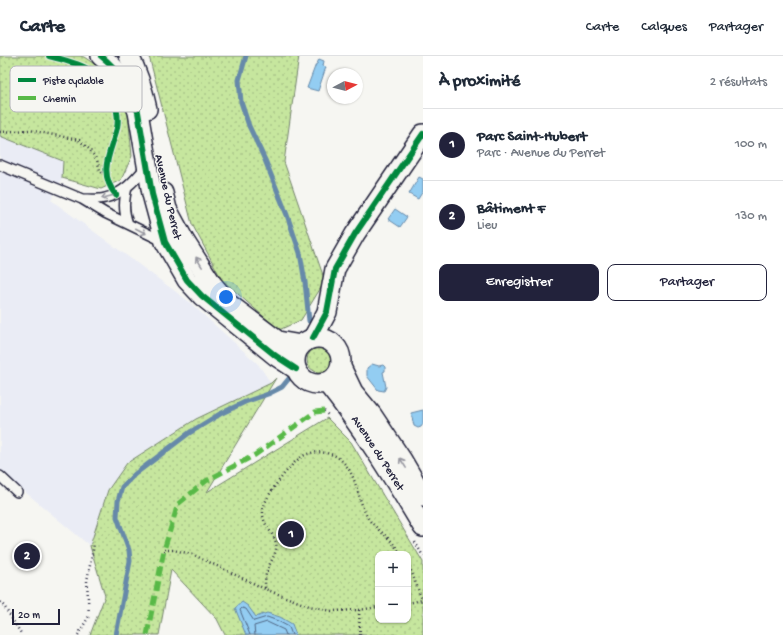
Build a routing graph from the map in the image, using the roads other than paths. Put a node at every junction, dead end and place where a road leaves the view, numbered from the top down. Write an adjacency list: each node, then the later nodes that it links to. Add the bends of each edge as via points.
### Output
1 (101, 56): 3 (street, Avenue du Perret)
2 (129, 56): 4 (street, Avenue du Perret, one-way to 2)
3 (112, 66)
4 (135, 66)
5 (142, 85): 14 (street, Avenue du Perret, one-way to 5, via 168,209 155,163)
6 (138, 112): 9 (street, Avenue du Perret)
7 (423, 134): 15 (street, via 338,262)
8 (0, 165): 11 (lane)
9 (147, 166): 10 (lane); 13 (street, Avenue du Perret)
10 (127, 187): 11 (lane, one-way to 11, via 104,198); 12 (lane, via 124,213)
11 (82, 199): 12 (lane)
12 (128, 224): 13 (lane, one-way to 13)
13 (164, 242): 14 (street, Avenue du Perret, via 187,280)
14 (207, 290): 16 (street, Avenue du Perret, via 278,341); 19 (street, Avenue du Perret, via 276,356)
15 (327, 312): 16 (street); 17 (street)
16 (307, 341): 17 (street, via 323,338); 19 (street, via 297,351)
17 (333, 343): 18 (street, via 340,352)
18 (340, 367): 20 (street, via 332,379); 23 (street, Avenue du Perret, one-way to 18, via 372,415 353,392)
19 (296, 369): 20 (street, via 311,383)
20 (326, 382): 24 (street, Avenue du Perret, via 387,466)
21 (0, 476): 22 (lane)
22 (17, 492)
23 (423, 496)
24 (423, 527)

